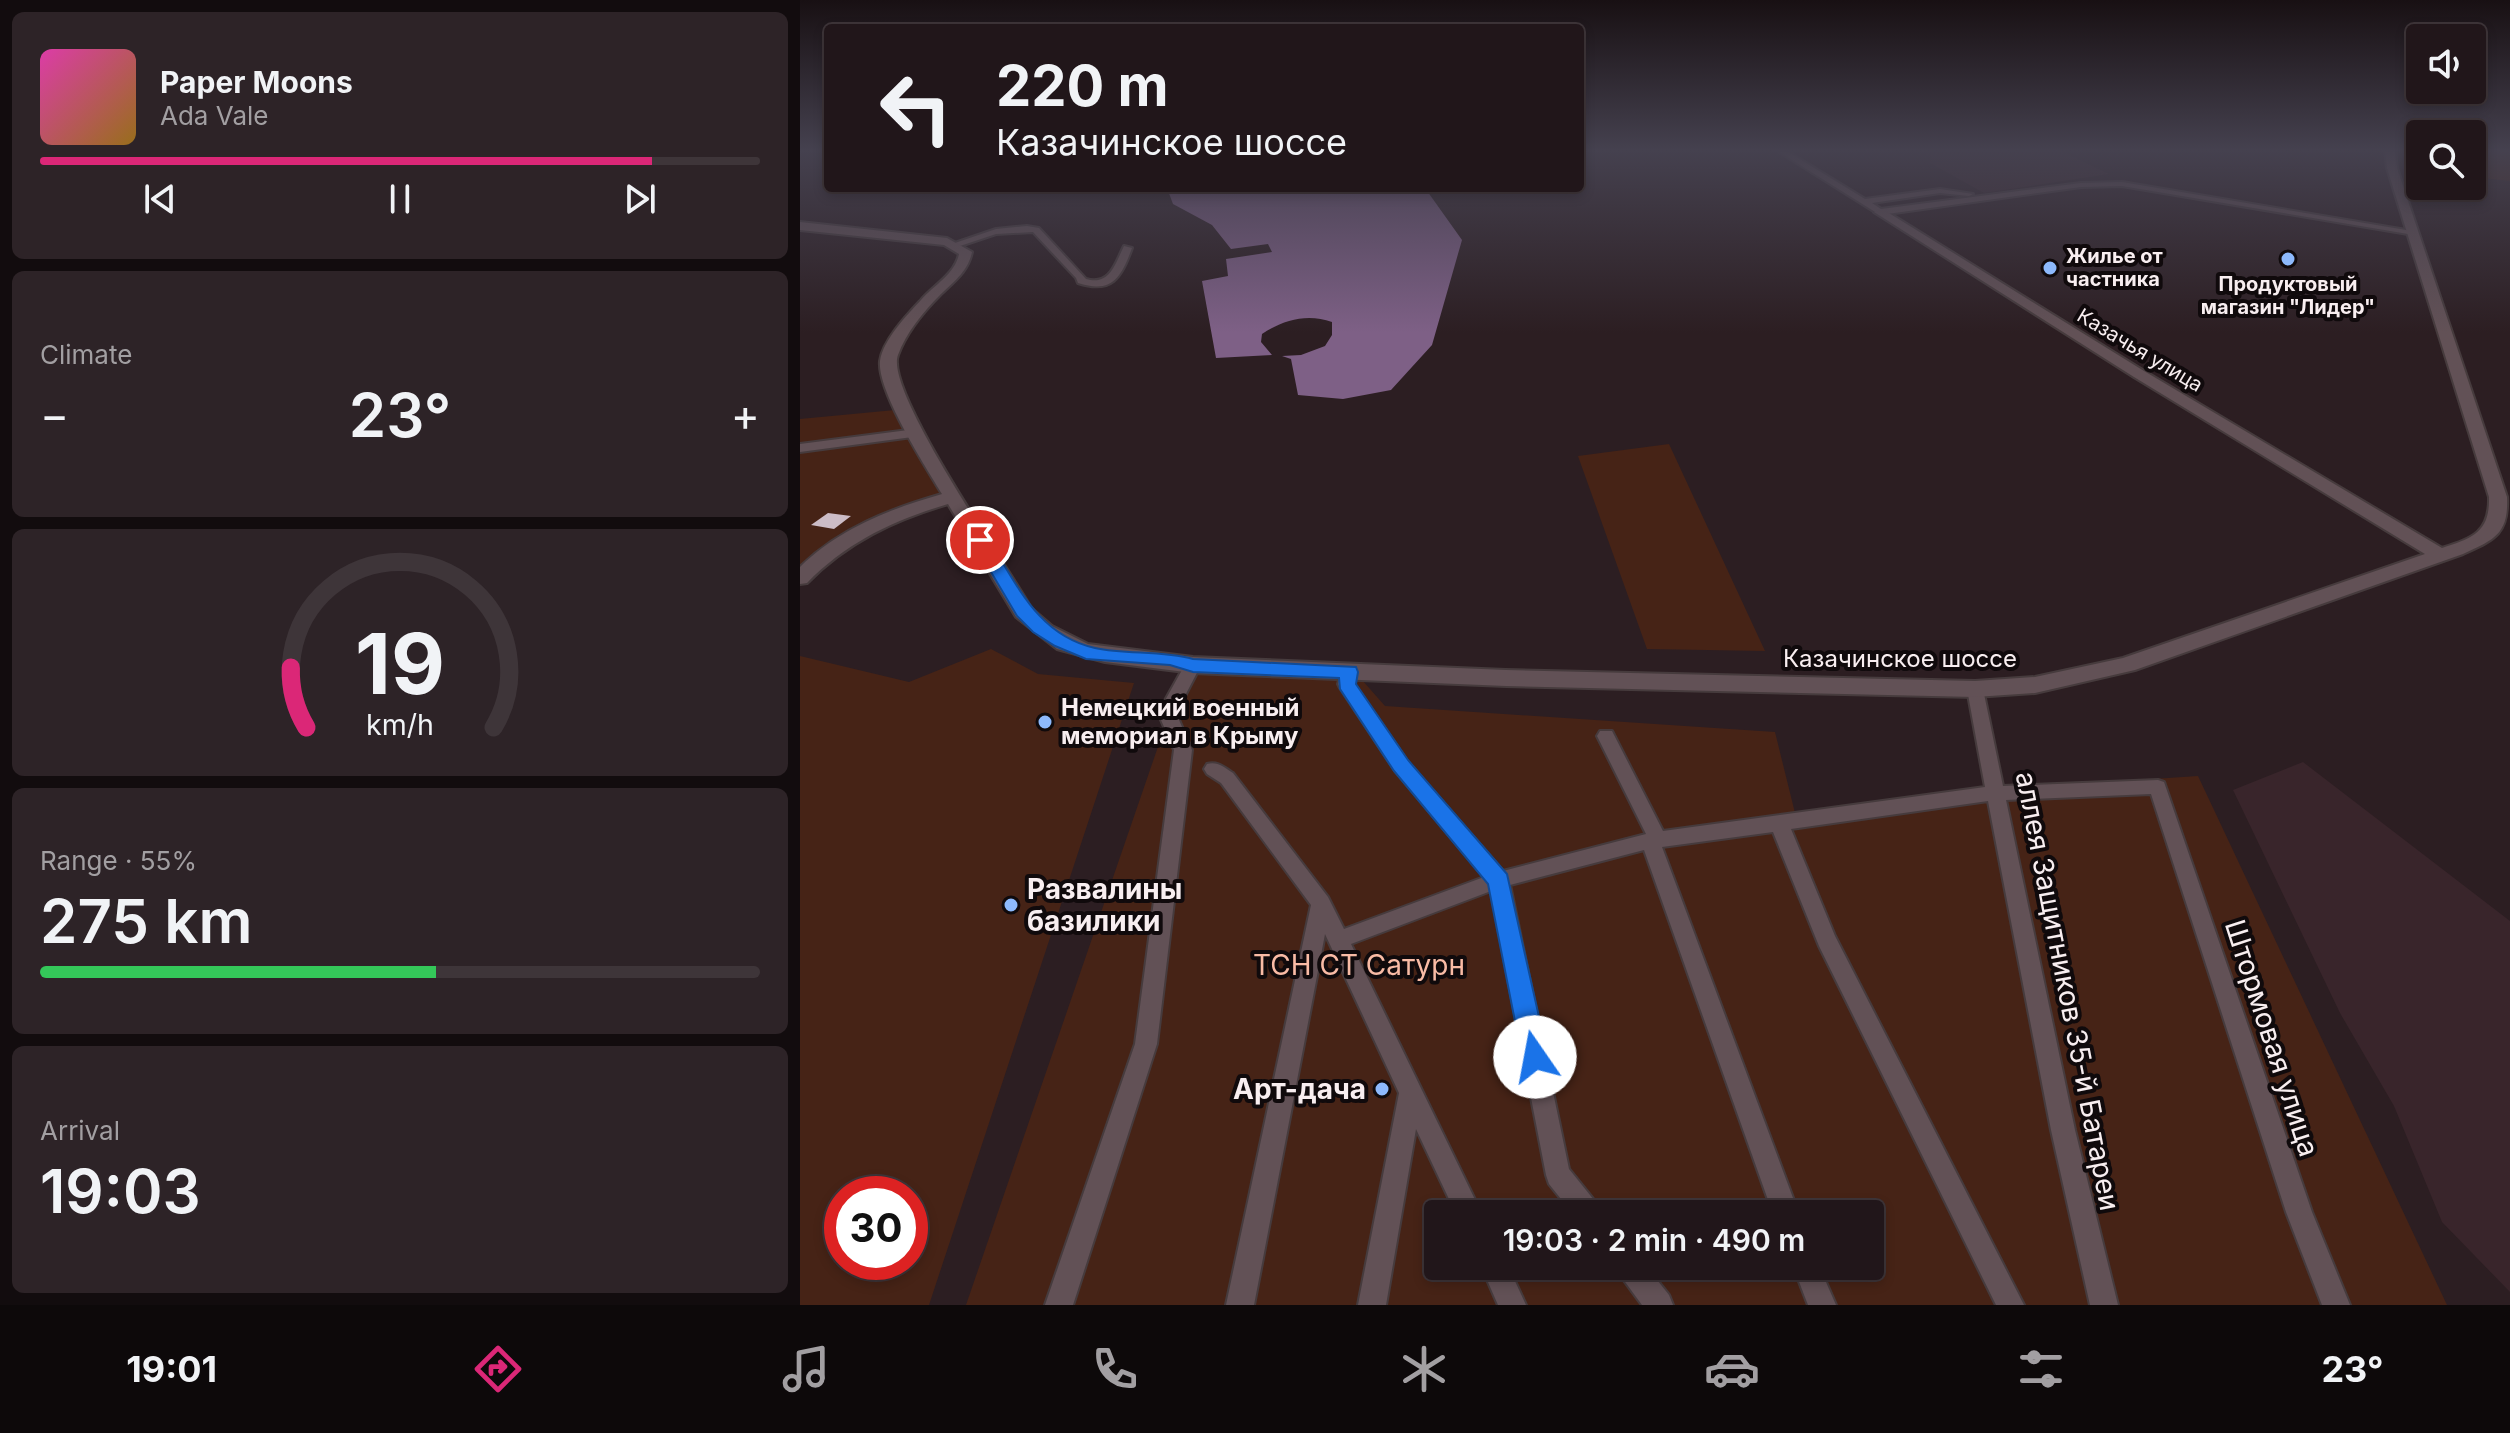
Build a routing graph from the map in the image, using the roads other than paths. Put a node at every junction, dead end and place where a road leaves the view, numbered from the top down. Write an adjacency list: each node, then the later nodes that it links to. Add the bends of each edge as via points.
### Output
1 (1888, 211): 4 (street)
2 (2286, 211): 6 (street)
3 (2407, 211): 6 (main road, Казачинское шоссе)
4 (1880, 212): 15 (main road, Казачья улица)
5 (800, 226): 7 (main road)
6 (2414, 232): 15 (main road, Казачинское шоссе, via 2500,517 2491,533)
7 (957, 244): 8 (street, via 1036,230 1081,281 1095,286 1116,276); 9 (main road, Казачинское шоссе, via 966,252 960,268 928,299 886,364)
8 (1127, 248)
9 (916, 433): 10 (street); 11 (main road, Казачинское шоссе)
10 (800, 448)
11 (941, 475): 12 (main road, Казачинское шоссе); 13 (main road, via 936,491)
12 (953, 496): 13 (main road); 14 (main road, Казачинское шоссе)
13 (895, 513): 14 (main road, via 935,506); 16 (main road, via 861,529)
14 (963, 513): 17 (main road, Казачинское шоссе, via 1023,612 1039,628 1093,654)
15 (2440, 555): 19 (main road, Казачинское шоссе, via 2127,665 2035,685)
16 (800, 578)
17 (1193, 665): 18 (main road, Казачинское шоссе); 35 (street, via 1167,713 1183,750 1146,1044)
18 (1349, 672): 19 (main road, Казачинское шоссе); 25 (street, via 1346,684 1401,766)
19 (1975, 689): 22 (street, аллея Защитников 35-й Батареи)
20 (1606, 736): 24 (street)
21 (1213, 769): 26 (street, via 1227,778)
22 (1996, 793): 23 (street); 42 (street, аллея Защитников 35-й Батареи); 43 (street, Штормовая улица, via 2158,787 2299,1212)
23 (1779, 823): 24 (street); 41 (street, via 1826,939)
24 (1654, 841): 25 (street); 31 (street)
25 (1499, 880): 27 (street); 30 (street, via 1558,1175)
26 (1321, 903): 27 (street); 36 (street)
27 (1338, 940): 28 (street)
28 (1411, 1092): 29 (street); 37 (street)
29 (1462, 1200)
30 (1578, 1200)
31 (1781, 1200)
32 (1500, 1280): 38 (street)
33 (1640, 1280): 39 (street)
34 (1812, 1280): 40 (street)
35 (1059, 1305)
36 (1240, 1305)
37 (1372, 1305)
38 (1512, 1305)
39 (1659, 1305)
40 (1822, 1305)
41 (2010, 1305)
42 (2104, 1305)
43 (2336, 1305)

